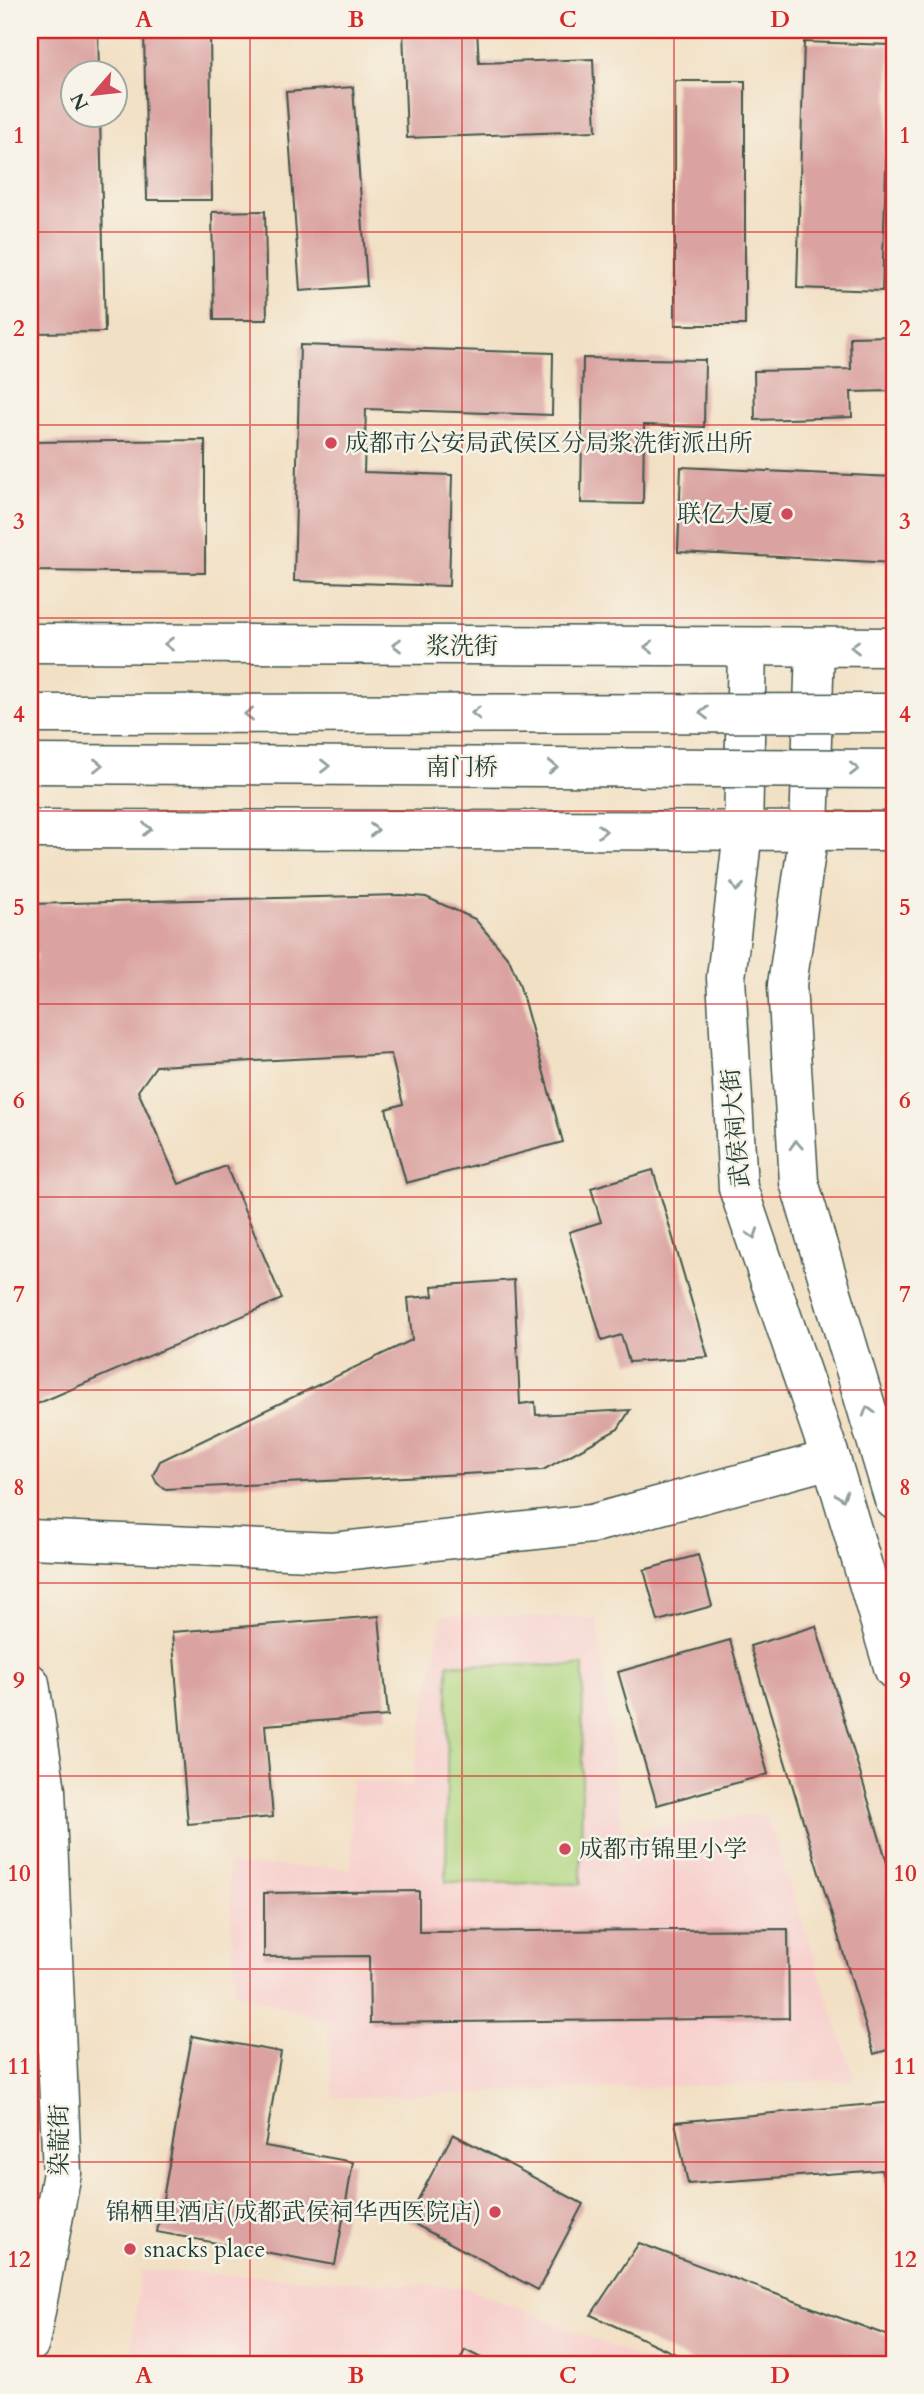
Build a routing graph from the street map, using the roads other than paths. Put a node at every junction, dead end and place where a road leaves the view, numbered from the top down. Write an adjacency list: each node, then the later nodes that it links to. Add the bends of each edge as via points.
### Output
1 (30, 643): 4 (main road, 浆洗街, one-way to 1)
2 (815, 647): 3 (main road, 浆洗街, one-way to 2); 4 (main road, 浆洗街); 11 (main road)
3 (894, 647)
4 (747, 648): 10 (main road, 武侯祠大街)
5 (894, 713): 6 (main road, one-way to 6, bridge)
6 (30, 714)
7 (30, 764): 8 (main road, 南门桥, one-way to 8, bridge)
8 (894, 769)
9 (30, 829): 10 (main road, one-way to 10)
10 (743, 831): 11 (main road); 13 (main road, 武侯祠大街, one-way to 13, via 726,978 738,1188)
11 (809, 831): 12 (main road); 14 (main road, one-way to 11, via 799,1182 787,985)
12 (894, 831)
13 (831, 1459): 15 (main road, via 592,1524 333,1552); 16 (main road, 武侯祠大街, one-way to 16)
14 (894, 1500)
15 (30, 1539)
16 (894, 1670)
17 (30, 1683): 18 (main road, 染靛街, via 46,1790 62,2173)
18 (30, 2343)

